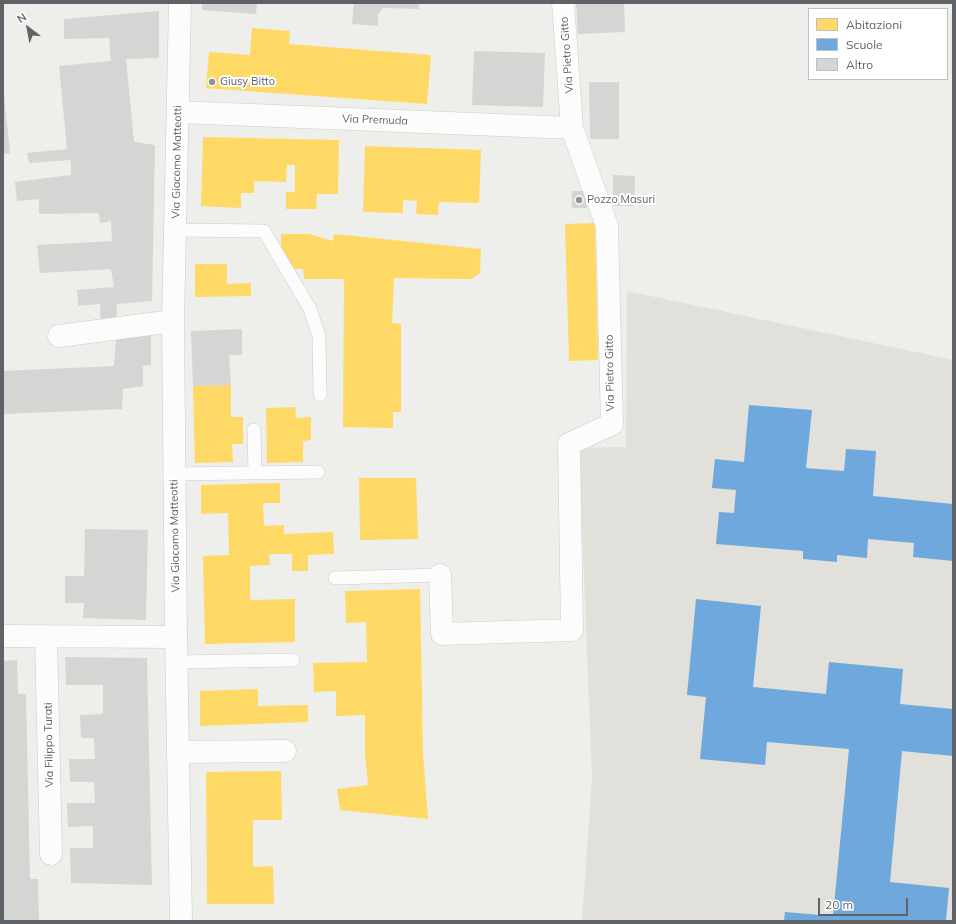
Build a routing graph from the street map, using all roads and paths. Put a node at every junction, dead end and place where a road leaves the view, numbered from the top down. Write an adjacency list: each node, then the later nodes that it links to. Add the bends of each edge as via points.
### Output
1 (180, 3): 3 (street, Via Giacomo Matteotti)
2 (564, 3): 4 (street, Via Pietro Gitto)
3 (178, 112): 4 (street, Via Premuda); 5 (street, Via Giacomo Matteotti)
4 (572, 128): 13 (street, Via Pietro Gitto, via 607,226 612,424 569,444 572,630 442,634)
5 (176, 230): 6 (street, Via Giacomo Matteotti); 8 (lane, via 264,231 310,309 319,336)
6 (173, 321): 7 (street); 12 (street, Via Giacomo Matteotti)
7 (59, 336)
8 (320, 396)
9 (254, 430): 11 (lane)
10 (318, 472): 11 (lane)
11 (255, 473): 12 (lane)
12 (175, 474): 17 (street, Via Giacomo Matteotti)
13 (440, 575): 14 (lane)
14 (335, 578)
15 (3, 636): 16 (street)
16 (46, 637): 17 (street); 22 (street, Via Filippo Turati)
17 (176, 637): 19 (street, Via Giacomo Matteotti)
18 (293, 660): 19 (lane)
19 (177, 662): 21 (street, Via Giacomo Matteotti)
20 (285, 751): 21 (street)
21 (178, 752): 23 (street, Via Giacomo Matteotti)
22 (51, 854)
23 (181, 921)

